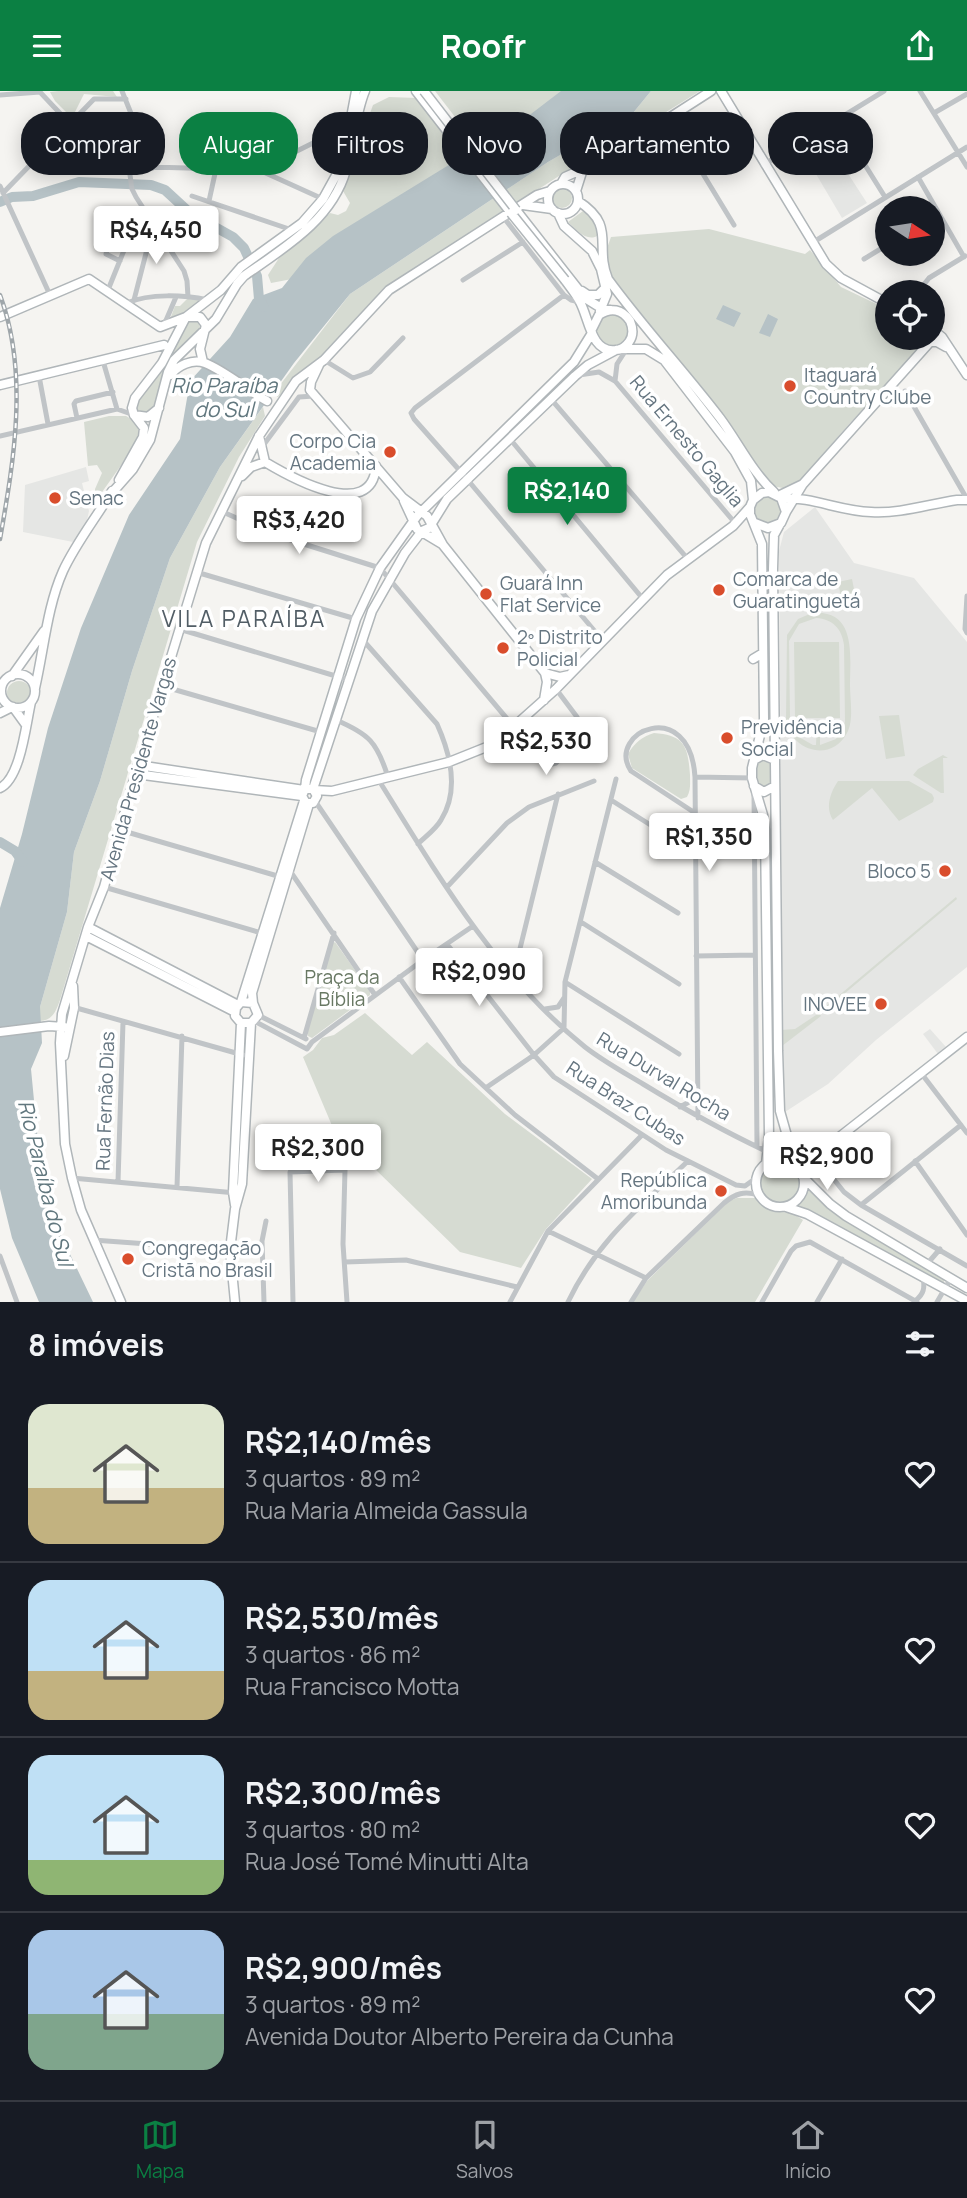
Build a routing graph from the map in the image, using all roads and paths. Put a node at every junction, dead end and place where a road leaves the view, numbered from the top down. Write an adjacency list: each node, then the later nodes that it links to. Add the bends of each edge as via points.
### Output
1 (41, 91): 12 (street); 14 (street)
2 (122, 91): 13 (street)
3 (356, 91): 17 (street)
4 (365, 91): 64 (street, via 339,190 316,222 259,265)
5 (416, 91): 48 (street)
6 (424, 91): 48 (street, bridge)
7 (711, 91): 18 (street)
8 (721, 91): 24 (street)
9 (884, 91): 19 (street)
10 (920, 91): 20 (street)
11 (967, 94): 20 (street)
12 (0, 95)
13 (126, 99): 15 (street, via 94,99); 16 (street)
14 (60, 112)
15 (82, 112)
16 (131, 112)
17 (352, 112)
18 (678, 112)
19 (850, 112)
20 (934, 113): 22 (street)
21 (967, 148): 22 (street)
22 (958, 153): 25 (street); 35 (street)
23 (768, 162): 24 (street)
24 (763, 165): 58 (street)
25 (967, 167)
26 (25, 175): 44 (street)
27 (130, 175): 51 (street, via 132,189)
28 (215, 175): 46 (street)
29 (269, 175): 45 (street)
30 (336, 175): 45 (street)
31 (573, 175): 36 (street)
32 (581, 175): 39 (street)
33 (704, 175): 50 (street)
34 (871, 175): 41 (street)
35 (918, 177): 42 (street); 43 (street)
36 (563, 181): 38 (street); 39 (street)
37 (0, 186): 44 (street)
38 (550, 191): 48 (street); 49 (street, via 548,198)
39 (575, 193): 49 (street, via 571,212); 56 (street, via 598,217)
40 (192, 196): 46 (street)
41 (884, 196)
42 (888, 196)
43 (927, 196)
44 (5, 197): 71 (street)
45 (323, 199): 54 (street)
46 (209, 201): 54 (street)
47 (875, 204): 58 (street)
48 (514, 211): 49 (street); 57 (street); 65 (street); 97 (street, via 389,290)
49 (555, 211): 59 (street, via 564,226)
50 (734, 225)
51 (153, 226): 75 (street, via 184,271); 77 (street)
52 (114, 228): 63 (street, via 106,254)
53 (945, 228): 61 (street)
54 (292, 230): 64 (street, via 256,255)
55 (131, 233): 63 (street)
56 (603, 238): 59 (street); 81 (street, via 604,270)
57 (523, 242): 66 (street); 72 (street)
58 (812, 243): 73 (street, via 841,278)
59 (586, 244): 68 (street)
60 (875, 252): 62 (street)
61 (966, 256): 67 (street)
62 (864, 259)
63 (120, 261): 69 (street)
64 (242, 272): 76 (street); 79 (street)
65 (567, 278): 70 (street); 78 (street)
66 (463, 280)
67 (927, 280)
68 (606, 287): 70 (street, via 593,296); 80 (street)
69 (108, 290): 71 (street, via 89,279); 77 (street)
70 (580, 290): 80 (street)
71 (50, 295): 82 (street)
72 (564, 295): 78 (street); 124 (street, via 411,413)
73 (875, 296)
74 (176, 297): 75 (street); 77 (street); 85 (street)
75 (188, 297): 76 (street)
76 (208, 300): 79 (street, via 208,312 213,315); 83 (street)
77 (131, 302): 85 (street)
78 (580, 302): 87 (street)
79 (224, 305): 86 (street)
80 (606, 310): 81 (street); 87 (street); 92 (street, via 620,311 631,321 632,335)
81 (634, 311): 84 (street)
82 (0, 317)
83 (186, 317): 85 (street); 86 (street, via 200,317); 95 (street)
84 (642, 321): 92 (street, via 639,334); 131 (street)
85 (162, 326): 90 (street)
86 (205, 331): 98 (street, via 200,349); 105 (street, via 174,361)
87 (592, 331): 92 (street, via 600,347); 124 (street, via 574,362)
88 (403, 338): 97 (street, via 370,372 353,378)
89 (945, 343): 93 (street)
90 (164, 345): 95 (street); 96 (street)
91 (945, 346): 93 (street)
92 (622, 349): 102 (street); 103 (street); 136 (street, via 646,349 664,360 736,453 751,481)
93 (948, 349): 99 (street)
94 (921, 350): 129 (street)
95 (165, 358): 114 (street, via 135,398)
96 (103, 361): 101 (street); 108 (street)
97 (323, 361): 106 (street); 109 (street, via 310,382)
98 (204, 363): 105 (street, via 179,366); 111 (street)
99 (964, 365): 100 (street)
100 (967, 375)
101 (39, 376): 104 (street); 117 (street)
102 (575, 376): 103 (street, via 599,372); 110 (street)
103 (615, 381): 144 (street, Rua Ernesto Gaglia)
104 (0, 385)
105 (164, 386): 112 (street)
106 (289, 390): 109 (street, via 299,385); 111 (street); 115 (street, Avenida Presidente Vargas)
107 (905, 391): 134 (street)
108 (113, 393): 113 (street); 116 (street, via 76,401)
109 (312, 393): 121 (street, via 299,397); 123 (street)
110 (551, 399): 120 (street); 147 (street)
111 (266, 401): 115 (street)
112 (160, 407): 114 (street, via 148,417); 130 (street, via 143,454)
113 (117, 409): 114 (street); 116 (street)
114 (134, 415): 130 (street, via 144,428 143,437)
115 (270, 417): 119 (street, Avenida Presidente Vargas)
116 (77, 418): 117 (street)
117 (48, 424): 118 (street)
118 (0, 436)
119 (259, 436): 121 (street); 126 (street, Avenida Presidente Vargas)
120 (510, 439): 125 (street); 152 (street)
121 (261, 450): 122 (street)
122 (265, 462): 126 (street, Avenida Presidente Vargas, via 251,467); 127 (street, via 290,477 338,493 360,491)
123 (376, 465): 127 (street); 128 (street)
124 (461, 472): 125 (street); 139 (street)
125 (468, 480): 142 (street); 158 (street)
126 (238, 481): 138 (street, Avenida Presidente Vargas)
127 (372, 482): 128 (street)
128 (391, 484): 133 (street)
129 (803, 484): 131 (street); 132 (street); 135 (street)
130 (111, 493): 154 (street, via 64,570)
131 (778, 496): 132 (street); 136 (street, via 762,493); 137 (street)
132 (796, 497): 135 (street); 137 (street)
133 (403, 498): 139 (street); 140 (street)
134 (967, 500): 135 (street, via 874,513)
135 (818, 501): 137 (street)
136 (751, 503): 141 (street); 144 (street)
137 (788, 509): 143 (street)
138 (223, 512): 148 (street, via 272,534); 149 (street, Avenida Presidente Vargas)
139 (422, 512): 140 (street); 142 (street)
140 (414, 522): 145 (street); 148 (street)
141 (754, 522): 143 (street, via 768,529); 144 (street); 159 (street, via 762,544)
142 (430, 523): 145 (street); 146 (street)
143 (781, 523): 181 (street, via 774,535 773,569)
144 (734, 524): 147 (street)
145 (422, 531): 146 (street); 150 (street)
146 (443, 545): 163 (street)
147 (687, 558): 152 (street)
148 (380, 568): 150 (street); 153 (street)
149 (196, 572): 153 (street); 155 (street, Avenida Presidente Vargas)
150 (390, 577): 157 (street); 177 (street)
151 (967, 596): 156 (street)
152 (643, 599): 158 (street)
153 (356, 619): 164 (street)
154 (46, 628): 162 (street); 168 (street)
155 (179, 629): 164 (street); 166 (street, Avenida Presidente Vargas)
156 (966, 630)
157 (362, 639): 165 (street); 182 (street, via 437,724)
158 (603, 642): 161 (street)
159 (764, 653): 160 (street); 180 (street, via 764,719)
160 (753, 659)
161 (569, 675): 163 (street); 169 (street)
162 (12, 676): 167 (street); 168 (street, via 23,675)
163 (547, 676): 169 (street); 170 (street)
164 (338, 677): 165 (street); 178 (street)
165 (349, 680): 175 (street)
166 (162, 686): 178 (street); 183 (street, Avenida Presidente Vargas)
167 (1, 688): 172 (street, via 2,697)
168 (34, 688): 171 (street)
169 (557, 688): 170 (street); 174 (street)
170 (544, 700): 177 (street)
171 (32, 702): 172 (street, via 23,708); 176 (street)
172 (12, 707): 173 (street); 176 (street)
173 (0, 713)
174 (577, 716)
175 (336, 720): 184 (street, via 373,741); 193 (street)
176 (26, 725): 191 (street, via 12,776)
177 (514, 727): 179 (street, via 548,765 556,763); 182 (street, via 489,745)
178 (321, 732): 193 (street, via 306,780)
179 (584, 735)
180 (754, 759): 181 (street, via 763,755); 189 (street)
181 (775, 760): 190 (street)
182 (449, 761): 184 (street); 198 (street, via 453,783 449,803 441,821)
183 (137, 770): 193 (street); 196 (street, Avenida Presidente Vargas)
184 (388, 777): 186 (street)
185 (695, 777): 189 (street); 195 (street); 195 (street, via 688,745 671,730 649,729 630,743 626,752 625,763 631,771)
186 (378, 779): 193 (street); 198 (street, Rua Durval Rocha)
187 (616, 779): 194 (street)
188 (594, 781): 192 (street)
189 (753, 782): 190 (street, via 764,792); 211 (street); 246 (street, via 765,832)
190 (775, 786): 251 (street, via 780,1111)
191 (0, 788)
192 (558, 794): 203 (street, via 528,807 507,823); 214 (street)
193 (309, 796): 200 (street); 213 (street)
194 (611, 800): 197 (street); 199 (street)
195 (695, 813): 212 (street)
196 (120, 830): 201 (street); 202 (street, Avenida Presidente Vargas)
197 (679, 843)
198 (418, 844): 203 (street, Rua Durval Rocha)
199 (596, 862): 204 (street); 205 (street)
200 (286, 867): 201 (street); 208 (street)
201 (283, 877): 209 (street)
202 (104, 887): 207 (street, Avenida Presidente Vargas); 209 (street)
203 (447, 887): 206 (street, Rua Durval Rocha)
204 (678, 913)
205 (580, 922): 216 (street); 217 (street)
206 (473, 926): 210 (street); 214 (street, Rua Durval Rocha)
207 (87, 931): 221 (street); 222 (street, Avenida Presidente Vargas)
208 (334, 933): 218 (street); 232 (street)
209 (265, 934): 220 (street); 221 (street)
210 (447, 944): 213 (street); 236 (street, Rua Braz Cubas)
211 (755, 955): 212 (street); 245 (street)
212 (696, 956): 239 (street)
213 (423, 960): 215 (street)
214 (513, 977): 223 (street, Rua Durval Rocha)
215 (399, 978): 218 (street); 238 (street, via 460,1064)
216 (565, 982): 219 (street); 234 (street)
217 (679, 985)
218 (375, 995): 233 (street)
219 (564, 998): 223 (street, via 558,1007); 228 (street)
220 (253, 1003): 221 (street); 224 (street)
221 (238, 1006): 224 (street)
222 (67, 1009): 225 (street); 226 (street); 227 (street, Avenida Presidente Vargas); 227 (street, Avenida Presidente Vargas)
223 (545, 1009): 228 (street, Rua Durval Rocha)
224 (251, 1020): 232 (street); 233 (street, via 307,1049); 235 (street)
225 (123, 1022): 230 (street); 256 (street, Rua Fernão Dias)
226 (47, 1026): 227 (street); 229 (street)
227 (66, 1026): 252 (street, Avenida Presidente Vargas, via 62,1062 65,1144)
228 (564, 1028): 236 (street); 240 (street, Rua Durval Rocha, via 610,1064)
229 (0, 1032)
230 (182, 1036): 235 (street); 257 (street)
231 (967, 1037): 237 (street)
232 (304, 1038): 233 (street)
233 (312, 1042)
234 (679, 1054)
235 (244, 1055): 258 (street)
236 (534, 1055): 238 (street); 244 (street, Rua Braz Cubas, via 554,1077)
237 (921, 1073): 242 (street); 247 (street)
238 (487, 1087): 254 (street)
239 (698, 1097): 240 (street); 241 (street)
240 (680, 1107): 241 (street, Rua Durval Rocha)
241 (698, 1118): 245 (street, Rua Durval Rocha)
242 (961, 1125): 243 (street); 249 (street)
243 (967, 1133)
244 (642, 1135): 248 (street, Rua Braz Cubas); 254 (street)
245 (757, 1147): 246 (street, Rua Durval Rocha)
246 (768, 1152): 250 (street)
247 (813, 1158): 251 (street); 261 (street)
248 (688, 1161): 255 (street, Rua Braz Cubas); 269 (street)
249 (915, 1161): 261 (street); 265 (street)
250 (766, 1164): 251 (street, via 778,1159); 253 (street)
251 (798, 1169): 262 (street, via 803,1188); 273 (street, via 846,1216)
252 (72, 1178): 256 (street); 266 (street, Avenida Presidente Vargas)
253 (756, 1178): 255 (street, via 745,1186); 259 (street)
254 (598, 1179): 264 (street)
255 (729, 1181): 260 (street)
256 (118, 1182): 257 (street)
257 (177, 1187): 258 (street)
258 (237, 1193): 268 (street)
259 (759, 1195): 260 (street, via 743,1192); 262 (street, via 771,1206)
260 (732, 1197): 276 (street)
261 (861, 1205): 267 (street)
262 (786, 1206): 275 (street)
263 (265, 1221): 287 (street)
264 (548, 1231): 269 (street); 280 (street)
265 (967, 1235)
266 (93, 1240): 268 (street); 285 (street, Avenida Presidente Vargas)
267 (940, 1249): 273 (street); 274 (street)
268 (230, 1250): 286 (street)
269 (594, 1255): 276 (street); 291 (street)
270 (0, 1257): 279 (street)
271 (842, 1259): 293 (street, via 810,1242 796,1245); 294 (street); 295 (street)
272 (345, 1262): 280 (street, via 406,1260); 288 (street, via 345,1170 290,1172); 289 (street)
273 (927, 1264): 277 (street)
274 (967, 1266)
275 (923, 1277): 282 (street); 295 (street, via 924,1291)
276 (646, 1278): 292 (street)
277 (951, 1278): 281 (street); 282 (street)
278 (0, 1283): 279 (street)
279 (10, 1284): 284 (street)
280 (517, 1287): 290 (street)
281 (967, 1288)
282 (945, 1289): 283 (street); 296 (street)
283 (967, 1301)
284 (17, 1302)
285 (121, 1302)
286 (235, 1302)
287 (264, 1302)
288 (293, 1302)
289 (347, 1302)
290 (510, 1302)
291 (568, 1302)
292 (631, 1302)
293 (762, 1302)
294 (817, 1302)
295 (916, 1302)
296 (937, 1302)

